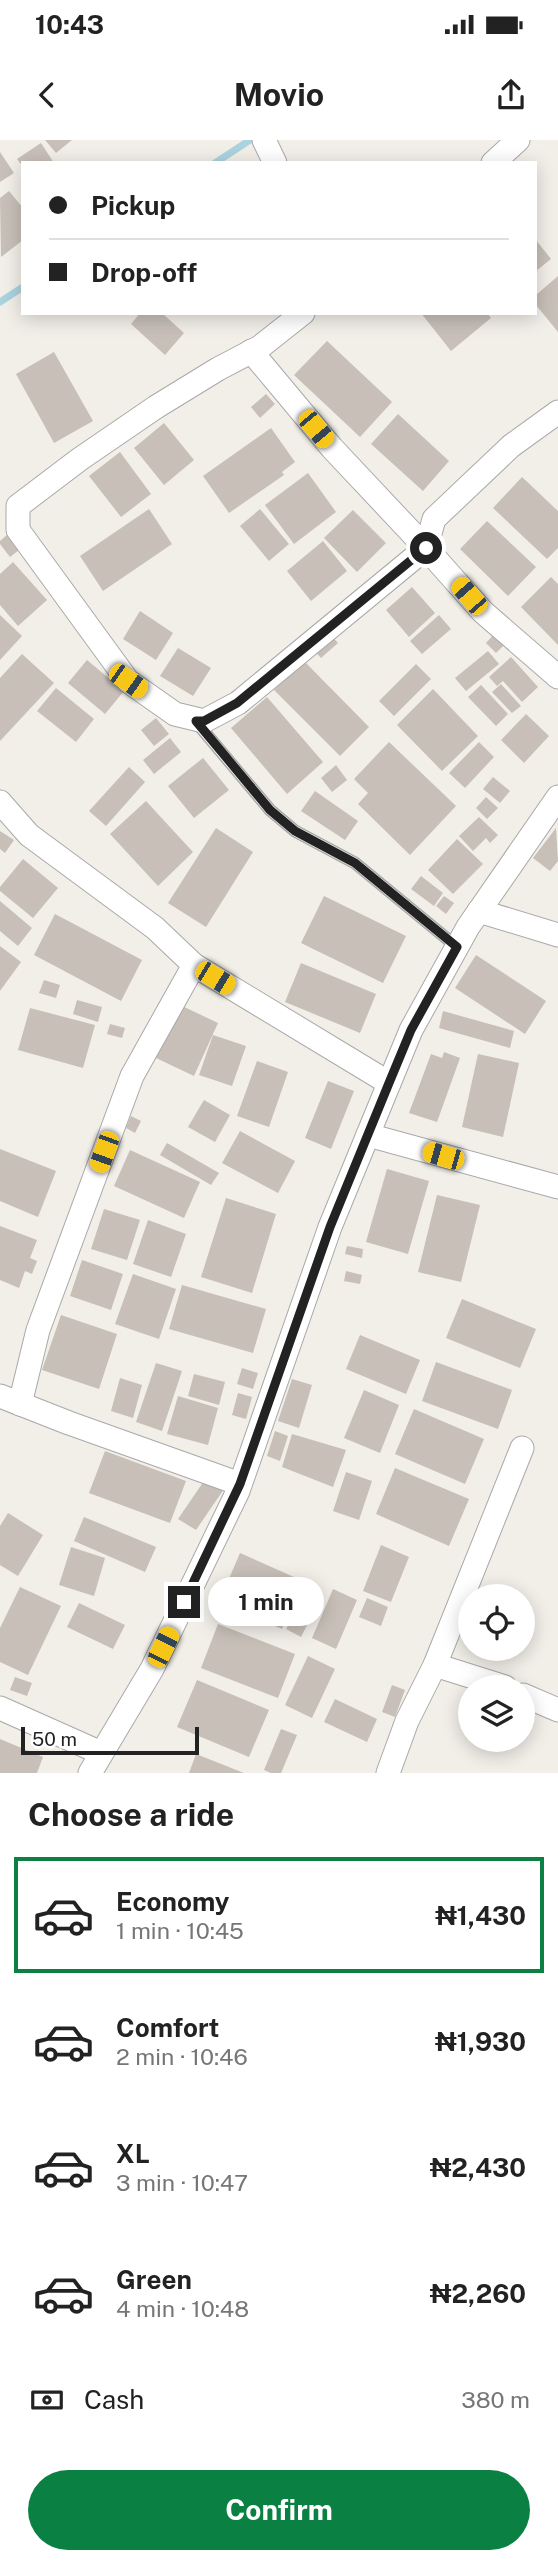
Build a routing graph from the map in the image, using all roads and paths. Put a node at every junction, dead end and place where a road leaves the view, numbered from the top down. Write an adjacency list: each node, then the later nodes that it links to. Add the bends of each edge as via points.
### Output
1 (264, 140): 3 (street)
2 (518, 140): 4 (street)
3 (274, 161)
4 (495, 161)
5 (300, 315): 6 (street)
6 (251, 351): 8 (street, via 332,448); 10 (street, via 156,407 18,506 18,530 128,681 175,714)
7 (558, 412): 8 (street, via 511,446 434,519)
8 (426, 548): 9 (street, via 483,612); 10 (street, via 237,703)
9 (558, 677)
10 (196, 721): 15 (lane, via 270,810 295,831 355,863)
11 (558, 797): 13 (street)
12 (0, 802): 16 (street, via 29,835 155,928)
13 (479, 911): 14 (street); 15 (street)
14 (558, 935)
15 (457, 947): 17 (street, via 411,1030)
16 (194, 965): 17 (street); 20 (street, via 132,1076)
17 (389, 1083): 18 (street)
18 (368, 1135): 19 (street); 22 (street, via 330,1227)
19 (558, 1188)
20 (10, 1400): 22 (street)
21 (522, 1448): 23 (street)
22 (240, 1484): 28 (street, via 152,1669)
23 (435, 1665): 24 (street); 30 (street)
24 (467, 1675)
25 (535, 1700): 26 (street)
26 (558, 1710)
27 (3, 1712): 28 (street)
28 (101, 1753): 29 (street)
29 (90, 1773)
30 (388, 1773)

